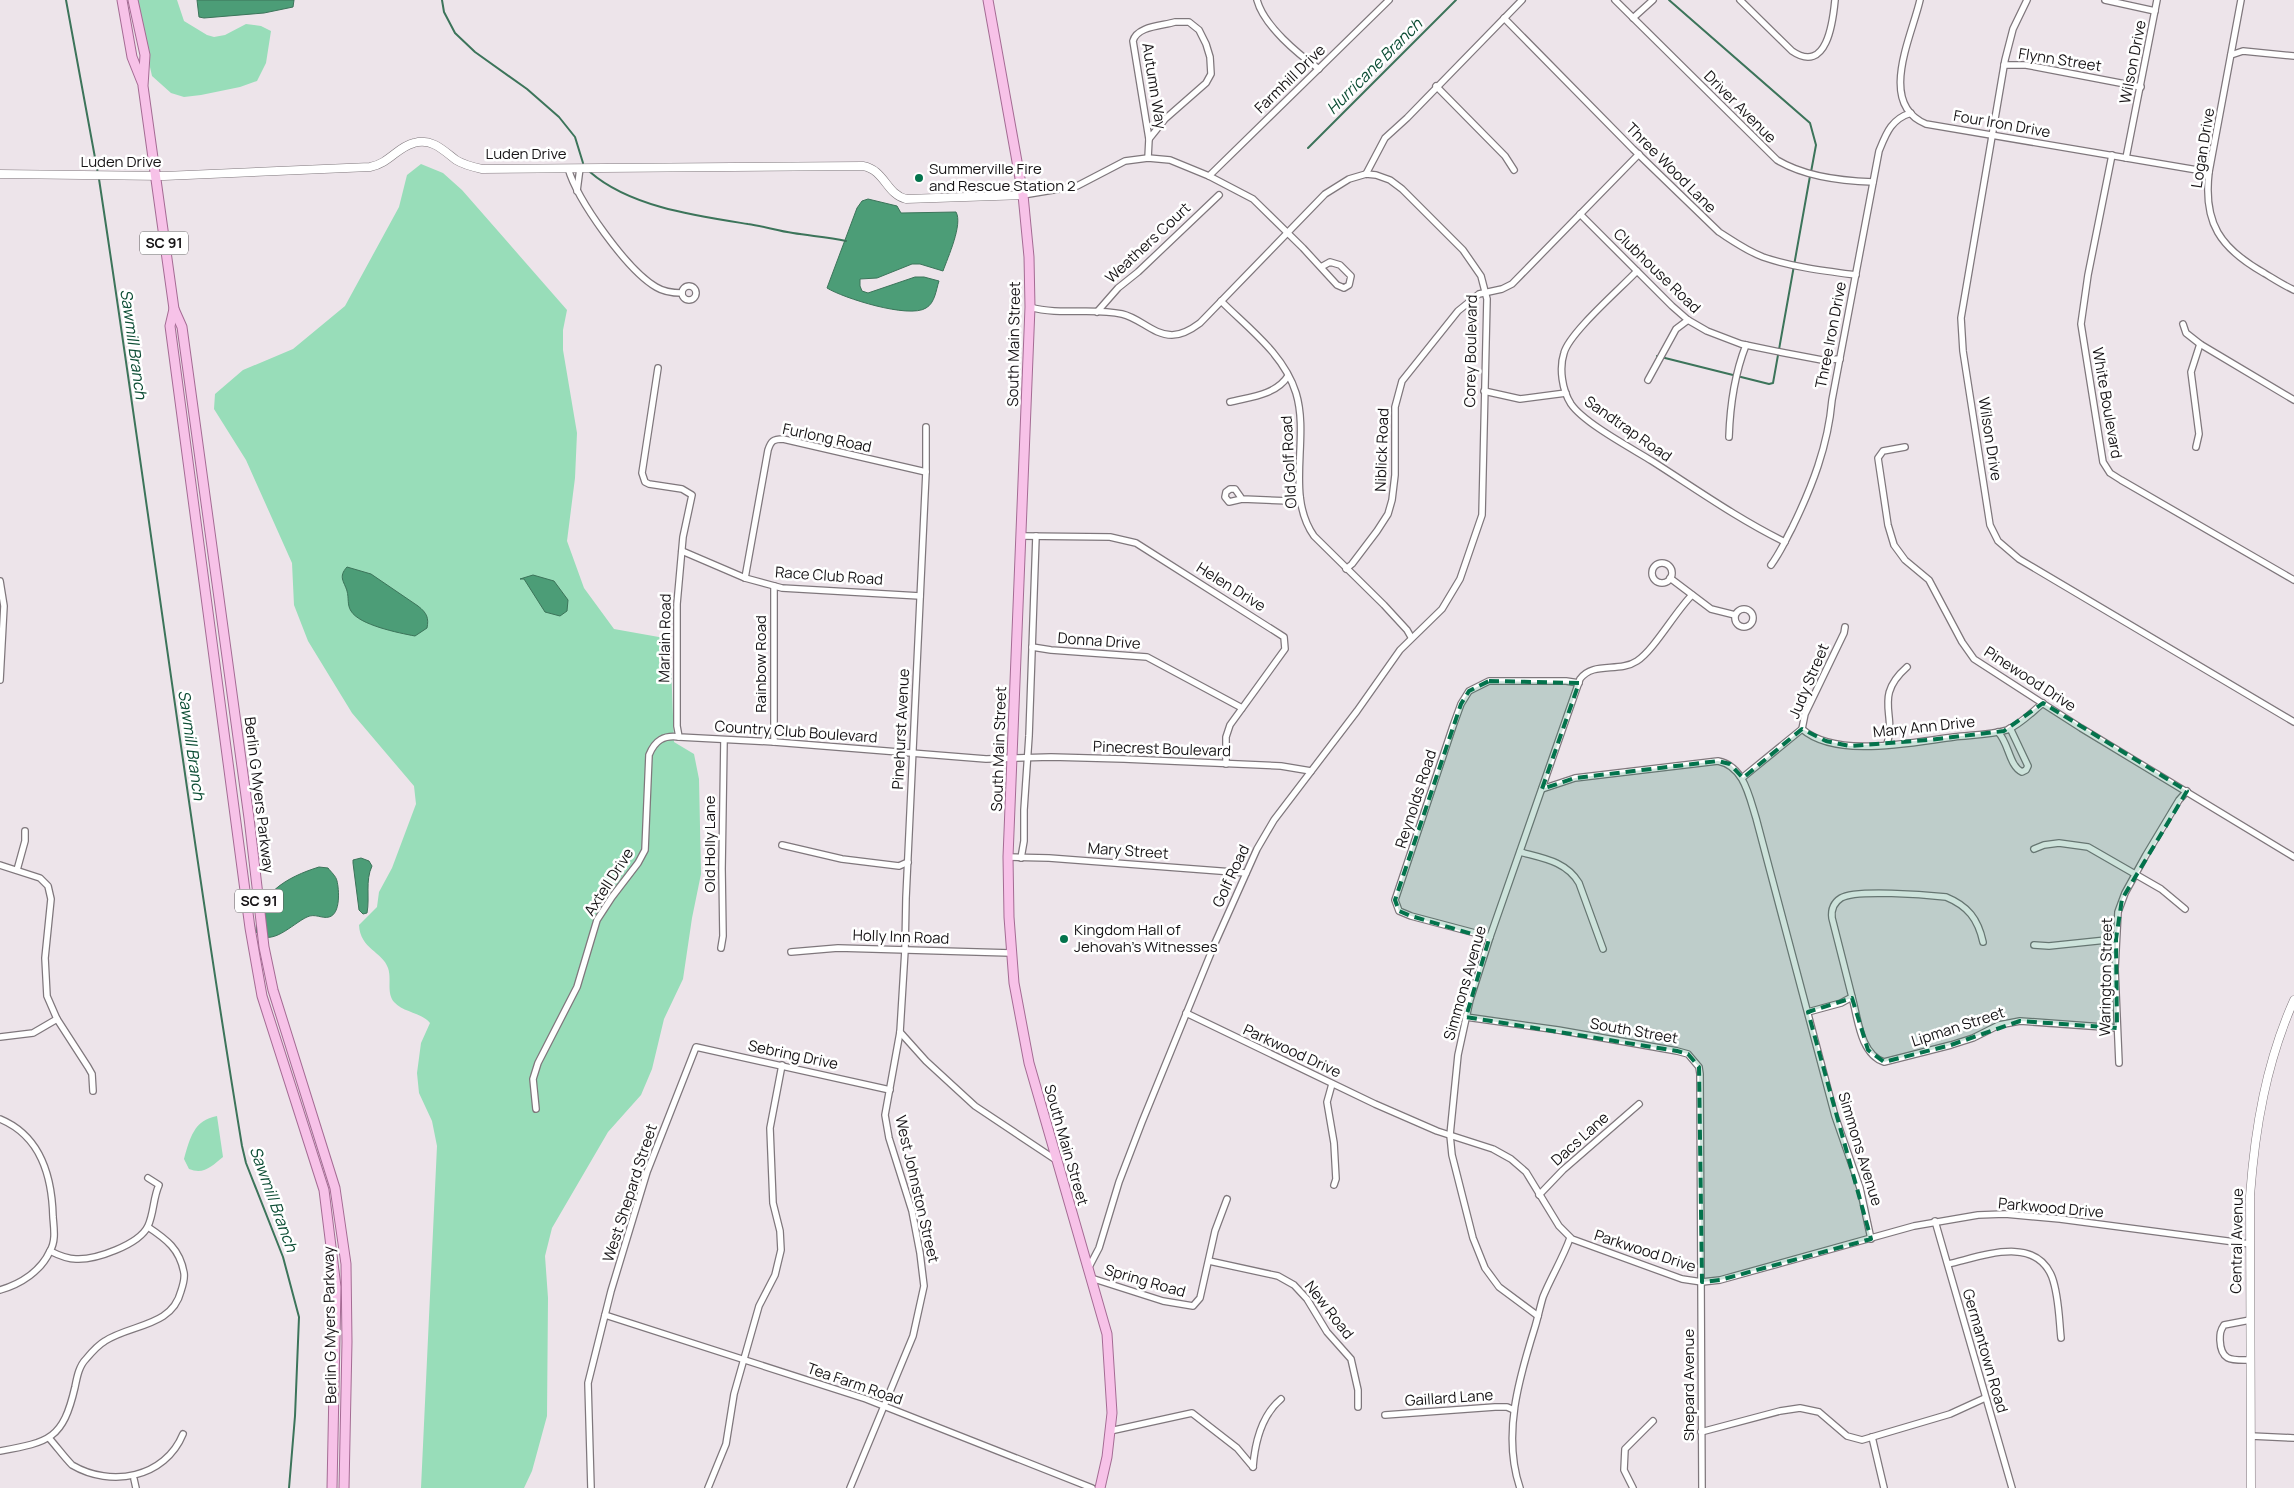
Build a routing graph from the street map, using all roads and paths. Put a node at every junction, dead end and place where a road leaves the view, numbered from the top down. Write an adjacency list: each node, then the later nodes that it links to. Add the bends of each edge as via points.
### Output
1 (122, 0): 23 (main road, Berlin G Myers Parkway / SC 91, via 132,56)
2 (133, 0): 23 (main road, Berlin G Myers Parkway / SC 91, via 145,55)
3 (988, 0): 43 (main road, South Main Street)
4 (1257, 0): 22 (street, via 1267,20)
5 (1389, 0): 22 (street, Farmhill Drive)
6 (1522, 0): 17 (street)
7 (1615, 0): 18 (street, Driver Avenue)
8 (1653, 0): 18 (street)
9 (1740, 0): 10 (street, via 1792,51 1803,56 1819,52 1826,44)
10 (1835, 0)
11 (1920, 0): 26 (street, via 1901,67 1904,105)
12 (2027, 0): 21 (street, Wilson Drive, via 2013,29)
13 (2104, 0): 16 (street)
14 (2157, 0): 16 (street, Wilson Drive)
15 (2241, 0): 19 (street, Logan Drive)
16 (2155, 11): 25 (street, Wilson Drive)
17 (1504, 18): 24 (street); 29 (street, Three Wood Lane)
18 (1633, 18): 41 (street, Driver Avenue, via 1777,160 1805,173)
19 (2231, 55): 20 (street, via 2243,51); 36 (street, Logan Drive)
20 (2294, 56)
21 (2004, 66): 25 (street, Flynn Street, via 2026,65); 27 (street, Wilson Drive)
22 (1319, 70): 40 (street, Farmhill Drive)
23 (143, 86): 39 (main road, Berlin G Myers Parkway / SC 91)
24 (1436, 86): 35 (street, via 1505,156); 38 (street, via 1390,132)
25 (2141, 87): 32 (street, Wilson Drive)
26 (1911, 113): 27 (street, Four Iron Drive, via 1926,124); 41 (street, Three Iron Drive, via 1899,118 1887,131)
27 (1992, 135): 30 (street, Four Iron Drive); 98 (street, Wilson Drive, via 1961,318 1963,351 1993,534 2019,559)
28 (1150, 139): 28 (street, Autumn Way, via 1165,119 1206,83 1211,74 1206,44 1199,30 1189,22 1144,29 1132,41); 31 (street, Autumn Way)
29 (1639, 154): 45 (street, Niblick Road); 49 (street, Three Wood Lane, via 1706,220 1733,241 1763,257 1784,263)
30 (2112, 156): 32 (street, Four Iron Drive); 85 (street, White Boulevard, via 2088,275 2082,324 2103,462 2110,473 2121,480)
31 (1148, 158): 40 (street, via 1170,160); 43 (street, via 1120,162 1077,186)
32 (2126, 158): 36 (street, Four Iron Drive)
33 (568, 168): 34 (street, Luden Drive); 39 (street, Luden Drive, via 473,167 437,145 422,142 406,146 386,162 370,167); 42 (street)
34 (580, 168): 42 (street); 43 (street, Luden Drive, via 864,166 876,171 893,194 906,199)
35 (1514, 170)
36 (2210, 172): 50 (street, Logan Drive, via 2209,210 2213,225 2224,243 2248,263)
37 (0, 174): 39 (street, Luden Drive)
38 (1366, 174): 46 (street, via 1336,185); 51 (street, Corey Boulevard, via 1390,180 1408,195 1464,250 1481,276)
39 (154, 176): 55 (main road, Berlin G Myers Parkway / SC 91)
40 (1209, 176): 46 (street, via 1253,199)
41 (1873, 182): 49 (street, Three Iron Drive)
42 (576, 191): 52 (street, via 607,237 651,284 665,292)
43 (1023, 195): 54 (main road, South Main Street)
44 (1219, 195): 56 (street, Weathers Court, via 1118,288)
45 (1580, 214): 48 (street, Clubhouse Road); 51 (street, Niblick Road, via 1512,284)
46 (1288, 233): 47 (street); 53 (street)
47 (1321, 267): 47 (street, via 1337,285 1344,288 1349,285 1351,276 1340,265 1330,262)
48 (1637, 271): 57 (street, Clubhouse Road); 66 (street, Sandtrap Road, via 1566,346 1562,369)
49 (1856, 275): 61 (street, Three Iron Drive)
50 (2294, 290)
51 (1486, 291): 65 (street, Corey Boulevard); 81 (street, Niblick Road, via 1458,311 1402,381 1395,407 1395,475 1388,514)
52 (682, 293)
53 (1221, 301): 56 (street, via 1194,328 1174,335 1154,330 1130,316); 63 (street, Old Golf Road, via 1272,351)
54 (1030, 307): 56 (street, via 1044,311); 76 (main road, South Main Street)
55 (174, 309): 114 (main road, Berlin G Myers Parkway / SC 91, via 182,327); 115 (main road, Berlin G Myers Parkway / SC 91, via 170,326)
56 (1097, 312)
57 (1688, 320): 59 (street, Clubhouse Road, via 1714,335); 64 (street, via 1676,329)
58 (2183, 324): 60 (street, via 2186,333)
59 (1746, 344): 61 (street, Clubhouse Road, via 1822,360); 70 (street, via 1729,420)
60 (2200, 344): 67 (street); 72 (street, via 2191,372 2199,434)
61 (1840, 359): 78 (street, Three Iron Drive, via 1819,468)
62 (658, 368): 79 (street, Marlain Road, via 642,473 649,484 682,489 692,494)
63 (1288, 376): 68 (street, via 1284,383 1261,395); 74 (street, Old Golf Road, via 1300,410)
64 (1648, 380)
65 (1484, 391): 66 (street, via 1520,399); 91 (street, Corey Boulevard, via 1482,516 1452,594 1442,609)
66 (1566, 393): 78 (street, Sandtrap Road, via 1576,410 1594,424 1708,499)
67 (2294, 400)
68 (1230, 402)
69 (926, 427): 73 (street, Pinehurst Avenue)
70 (1729, 437)
71 (1905, 447): 96 (street, Pinewood Drive, via 1883,451 1878,458 1894,544 1905,560 1929,580 1974,659)
72 (2196, 447)
73 (926, 472): 82 (street, Furlong Road, via 783,439 770,442); 88 (street, Pinehurst Avenue)
74 (1300, 497): 75 (street, via 1290,501); 81 (street, Old Golf Road, via 1306,524)
75 (1242, 499)
76 (1022, 536): 77 (street, Helen Drive); 108 (main road, South Main Street)
77 (1036, 536): 92 (street); 97 (street, Helen Drive, via 1110,537 1136,543 1284,637 1285,650)
78 (1786, 542): 80 (street, Three Iron Drive)
79 (682, 551): 82 (street, Race Club Road); 102 (street, Marlain Road, via 677,604 676,726)
80 (1771, 565)
81 (1346, 569): 91 (street, Old Golf Road, via 1384,605)
82 (745, 578): 86 (street, Race Club Road)
83 (1670, 578): 87 (street)
84 (0, 580): 94 (street, via 4,606)
85 (2294, 580)
86 (774, 586): 88 (street, Race Club Road); 104 (street, Rainbow Road)
87 (1692, 595): 89 (street, via 1711,609); 95 (street, Simmons Avenue, via 1639,660 1618,667 1593,669 1584,674)
88 (920, 596): 106 (street, Pinehurst Avenue)
89 (1735, 616)
90 (1845, 627): 100 (street, Judy Street, via 1805,714)
91 (1411, 638): 110 (street, Golf Road)
92 (1032, 647): 97 (street, Donna Drive, via 1147,657); 107 (street)
93 (1907, 667): 105 (street, via 1891,687)
94 (0, 680)
95 (1579, 683): 112 (street, Simmons Avenue); 129 (street, Reynolds Road, via 1557,680 1489,681 1469,691 1453,726 1395,900 1398,911)
96 (2044, 703): 99 (street, Mary Ann Drive); 113 (street, Pinewood Drive)
97 (1242, 708): 109 (street, Helen Drive, via 1226,737)
98 (2294, 722)
99 (2010, 728): 101 (street, Mary Ann Drive); 101 (street, via 2027,763 2026,770 2022,772 2017,769)
100 (1802, 729): 105 (street, Mary Ann Drive, via 1834,743 1859,746); 111 (street, Judy Street)
101 (1998, 732): 105 (street, Mary Ann Drive)
102 (679, 737): 103 (street, Country Club Boulevard); 154 (street, Axtell Drive, via 663,738 655,743 649,755 645,850 597,920 577,987 538,1063 533,1079)
103 (724, 740): 104 (street, Country Club Boulevard); 133 (street, Old Holly Lane)
104 (774, 742): 106 (street, Country Club Boulevard)
105 (1887, 744)
106 (913, 753): 108 (street, Country Club Boulevard); 123 (street, Pinehurst Avenue)
107 (1028, 757): 108 (street, Pinecrest Boulevard); 109 (street, Pinecrest Boulevard); 122 (street)
108 (1012, 758): 120 (main road, South Main Street)
109 (1226, 764): 110 (street, Pinecrest Boulevard, via 1296,767)
110 (1310, 771): 126 (street, Golf Road, via 1274,820)
111 (1742, 778): 112 (street, Simmons Avenue, via 1730,764 1718,760 1575,778); 140 (street, Simmons Avenue, via 1756,818)
112 (1542, 789): 119 (street, Simmons Avenue)
113 (2187, 792): 121 (street, Pinewood Drive); 127 (street, Warington Street)
114 (249, 818): 115 (main road); 197 (main road, Berlin G Myers Parkway / SC 91, via 264,947 273,990 335,1188 346,1264)
115 (236, 820): 196 (main road, Berlin G Myers Parkway / SC 91, via 262,996 324,1190 336,1287)
116 (25, 831): 125 (street)
117 (782, 844): 123 (street, via 842,859 899,866)
118 (2034, 849): 127 (street, via 2054,843 2082,845)
119 (1520, 852): 129 (street, Simmons Avenue); 134 (street, via 1555,862 1573,873)
120 (1008, 857): 122 (street, Mary Street); 137 (main road, South Main Street)
121 (2294, 857)
122 (1021, 858): 126 (street, Mary Street)
123 (908, 862): 135 (street, Pinehurst Avenue)
124 (0, 866): 125 (street)
125 (17, 870): 143 (street, via 40,878 50,892 45,978 47,996)
126 (1246, 873): 141 (street, Golf Road)
127 (2135, 874): 128 (street, via 2161,889); 130 (street, Warington Street, via 2122,899)
128 (2185, 909)
129 (1490, 937): 142 (street, Simmons Avenue)
130 (2116, 939): 132 (street); 144 (street, Warington Street)
131 (1983, 942): 138 (street, Lipman Street, via 1970,912 1946,898 1860,894 1841,898 1833,907 1832,918)
132 (2034, 945)
133 (721, 948)
134 (1603, 949)
135 (905, 950): 136 (street, Holly Inn Road, via 838,948); 137 (street, Holly Inn Road); 145 (street, Pinehurst Avenue)
136 (791, 952)
137 (1011, 953): 157 (main road, South Main Street, via 1021,1031)
138 (1852, 997): 140 (street); 144 (street, Lipman Street, via 1868,1050 1884,1062 1951,1045 2020,1021)
139 (2294, 1000): 166 (street, Central Avenue, via 2276,1046 2256,1127)
140 (1808, 1012): 165 (street, Simmons Avenue)
141 (1186, 1013): 150 (street, Parkwood Drive); 170 (street, Golf Road, via 1129,1155)
142 (1466, 1017): 156 (street, Simmons Avenue, via 1458,1055); 171 (street, South Street, via 1688,1054 1699,1067 1700,1074 1699,1249)
143 (57, 1019): 146 (street, via 33,1033); 152 (street, via 92,1074)
144 (2117, 1028): 148 (street, Warington Street)
145 (900, 1032): 151 (street, West Johnston Street); 157 (street, via 975,1106)
146 (0, 1037)
147 (695, 1053): 149 (street, Sebring Drive, via 696,1047); 173 (street, West Shepard Street, via 647,1172)
148 (2119, 1062)
149 (782, 1065): 151 (street, Sebring Drive); 177 (street, via 770,1128 773,1203 781,1250 775,1275 759,1306)
150 (1332, 1084): 156 (street, Parkwood Drive); 159 (street, via 1327,1102 1334,1143)
151 (890, 1090): 181 (street, West Johnston Street, via 887,1130 912,1211 924,1286 913,1336)
152 (92, 1091)
153 (1639, 1104): 160 (street, Dacs Lane)
154 (536, 1109)
155 (0, 1120): 167 (street, via 25,1135 47,1170 53,1198 54,1235)
156 (1450, 1135): 160 (street, Parkwood Drive, via 1493,1149 1511,1159 1526,1172); 174 (street, Simmons Avenue, via 1473,1238 1485,1268 1499,1287)
157 (1056, 1160): 170 (main road, South Main Street)
158 (148, 1178): 163 (street, via 159,1185)
159 (1334, 1185)
160 (1539, 1195): 164 (street, Parkwood Drive)
161 (1227, 1199): 168 (street, Spring Road, via 1218,1220)
162 (1936, 1221): 165 (street, Parkwood Drive); 166 (street, Parkwood Drive, via 2019,1215); 169 (street, Germantown Road)
163 (148, 1227): 167 (street, via 126,1245 91,1258 75,1259); 191 (street, via 176,1248 184,1279 180,1298 169,1313 106,1340 84,1360 69,1412)
164 (1570, 1238): 171 (street, Parkwood Drive, via 1682,1279); 174 (street)
165 (1872, 1239): 171 (street, Parkwood Drive)
166 (2250, 1244): 175 (street, Central Avenue)
167 (50, 1252): 172 (street, via 32,1274)
168 (1209, 1261): 170 (street, Spring Road, via 1200,1298 1191,1307 1163,1301); 182 (street, New Road, via 1278,1276 1299,1289 1327,1332 1351,1359)
169 (1948, 1264): 176 (street, via 2002,1252 2020,1252 2036,1258 2051,1274 2054,1283); 179 (street, Germantown Road)
170 (1089, 1274): 186 (main road, South Main Street, via 1107,1334 1112,1394)
171 (1702, 1282): 187 (street, Shepard Avenue)
172 (0, 1290)
173 (605, 1315): 177 (street, Tea Farm Road); 198 (street, West Shepard Street, via 588,1383)
174 (1538, 1316): 183 (street)
175 (2250, 1320): 178 (street, Central Avenue); 178 (street, via 2224,1325 2220,1332 2220,1351 2226,1357)
176 (2061, 1338)
177 (745, 1360): 181 (street, Tea Farm Road); 199 (street, via 734,1394 726,1444)
178 (2250, 1360): 189 (street, Central Avenue)
179 (1985, 1398): 190 (street, via 1950,1414); 207 (street, Germantown Road)
180 (1281, 1399): 186 (street, via 1267,1415 1256,1442 1253,1466 1237,1448 1192,1414)
181 (883, 1406): 200 (street, West Johnston Street); 201 (street, Tea Farm Road)
182 (1358, 1407)
183 (1514, 1410): 184 (street, Gaillard Lane, via 1495,1407); 203 (street, via 1512,1456)
184 (1384, 1415)
185 (1654, 1421): 204 (street, via 1625,1449 1624,1470)
186 (1110, 1431): 202 (main road, South Main Street)
187 (1701, 1432): 190 (street, via 1800,1408 1819,1412 1853,1439); 205 (street, Shepard Avenue)
188 (183, 1434): 194 (street, via 168,1459 145,1476)
189 (2251, 1436): 192 (street); 208 (street, Central Avenue)
190 (1872, 1437): 206 (street)
191 (49, 1438): 193 (street, via 34,1445); 194 (street, via 72,1464 85,1473 119,1480)
192 (2294, 1438)
193 (0, 1451)
194 (134, 1479): 195 (street)
195 (136, 1488)
196 (332, 1488)
197 (344, 1488)
198 (591, 1488)
199 (708, 1488)
200 (850, 1488)
201 (1092, 1488)
202 (1100, 1488)
203 (1520, 1488)
204 (1633, 1488)
205 (1702, 1488)
206 (1884, 1488)
207 (2012, 1488)
208 (2251, 1488)

